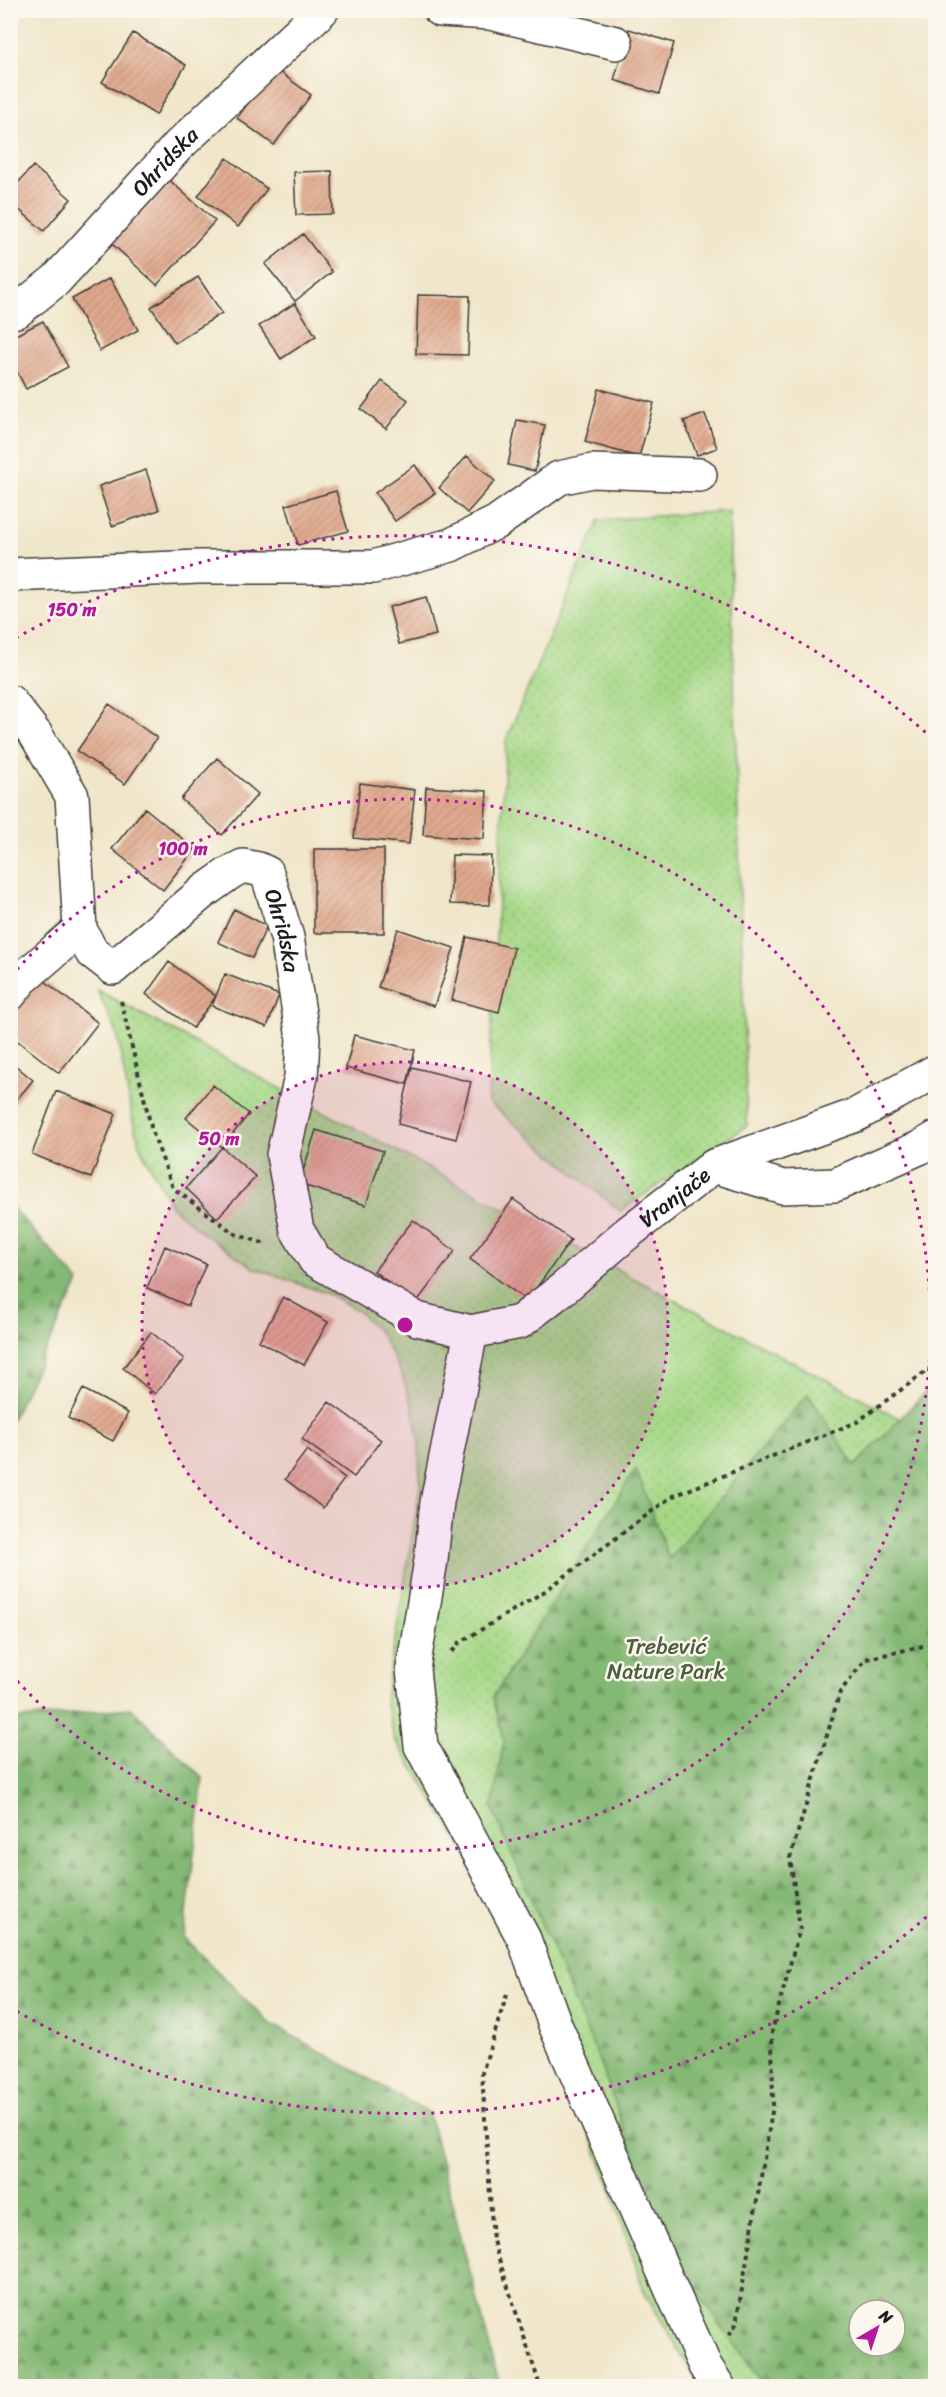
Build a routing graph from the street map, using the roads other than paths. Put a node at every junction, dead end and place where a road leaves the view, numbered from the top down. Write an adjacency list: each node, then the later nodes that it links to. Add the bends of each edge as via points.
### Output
1 (322, 10): 4 (street, Ohridska, via 177,146 56,280 17,311)
2 (440, 10): 3 (street, via 490,13)
3 (616, 43)
4 (10, 312)
5 (700, 475): 6 (street, via 592,471 559,478 498,522 451,545 373,567 199,567)
6 (10, 575)
7 (10, 702): 8 (street, via 36,735 72,796)
8 (81, 929): 9 (street); 13 (street, Ohridska, via 91,951 113,968 231,872 243,867 267,873 287,937 303,1038 301,1077 283,1155 297,1230 315,1260 417,1319)
9 (16, 987)
10 (936, 1071): 12 (street, via 856,1115)
11 (936, 1138): 12 (street, Vranjače, via 835,1185 783,1186)
12 (714, 1166): 13 (street, Vranjače, via 520,1322)
13 (471, 1332): 14 (street, via 438,1502 413,1669 421,1746 524,1939 555,2027)
14 (711, 2376)

